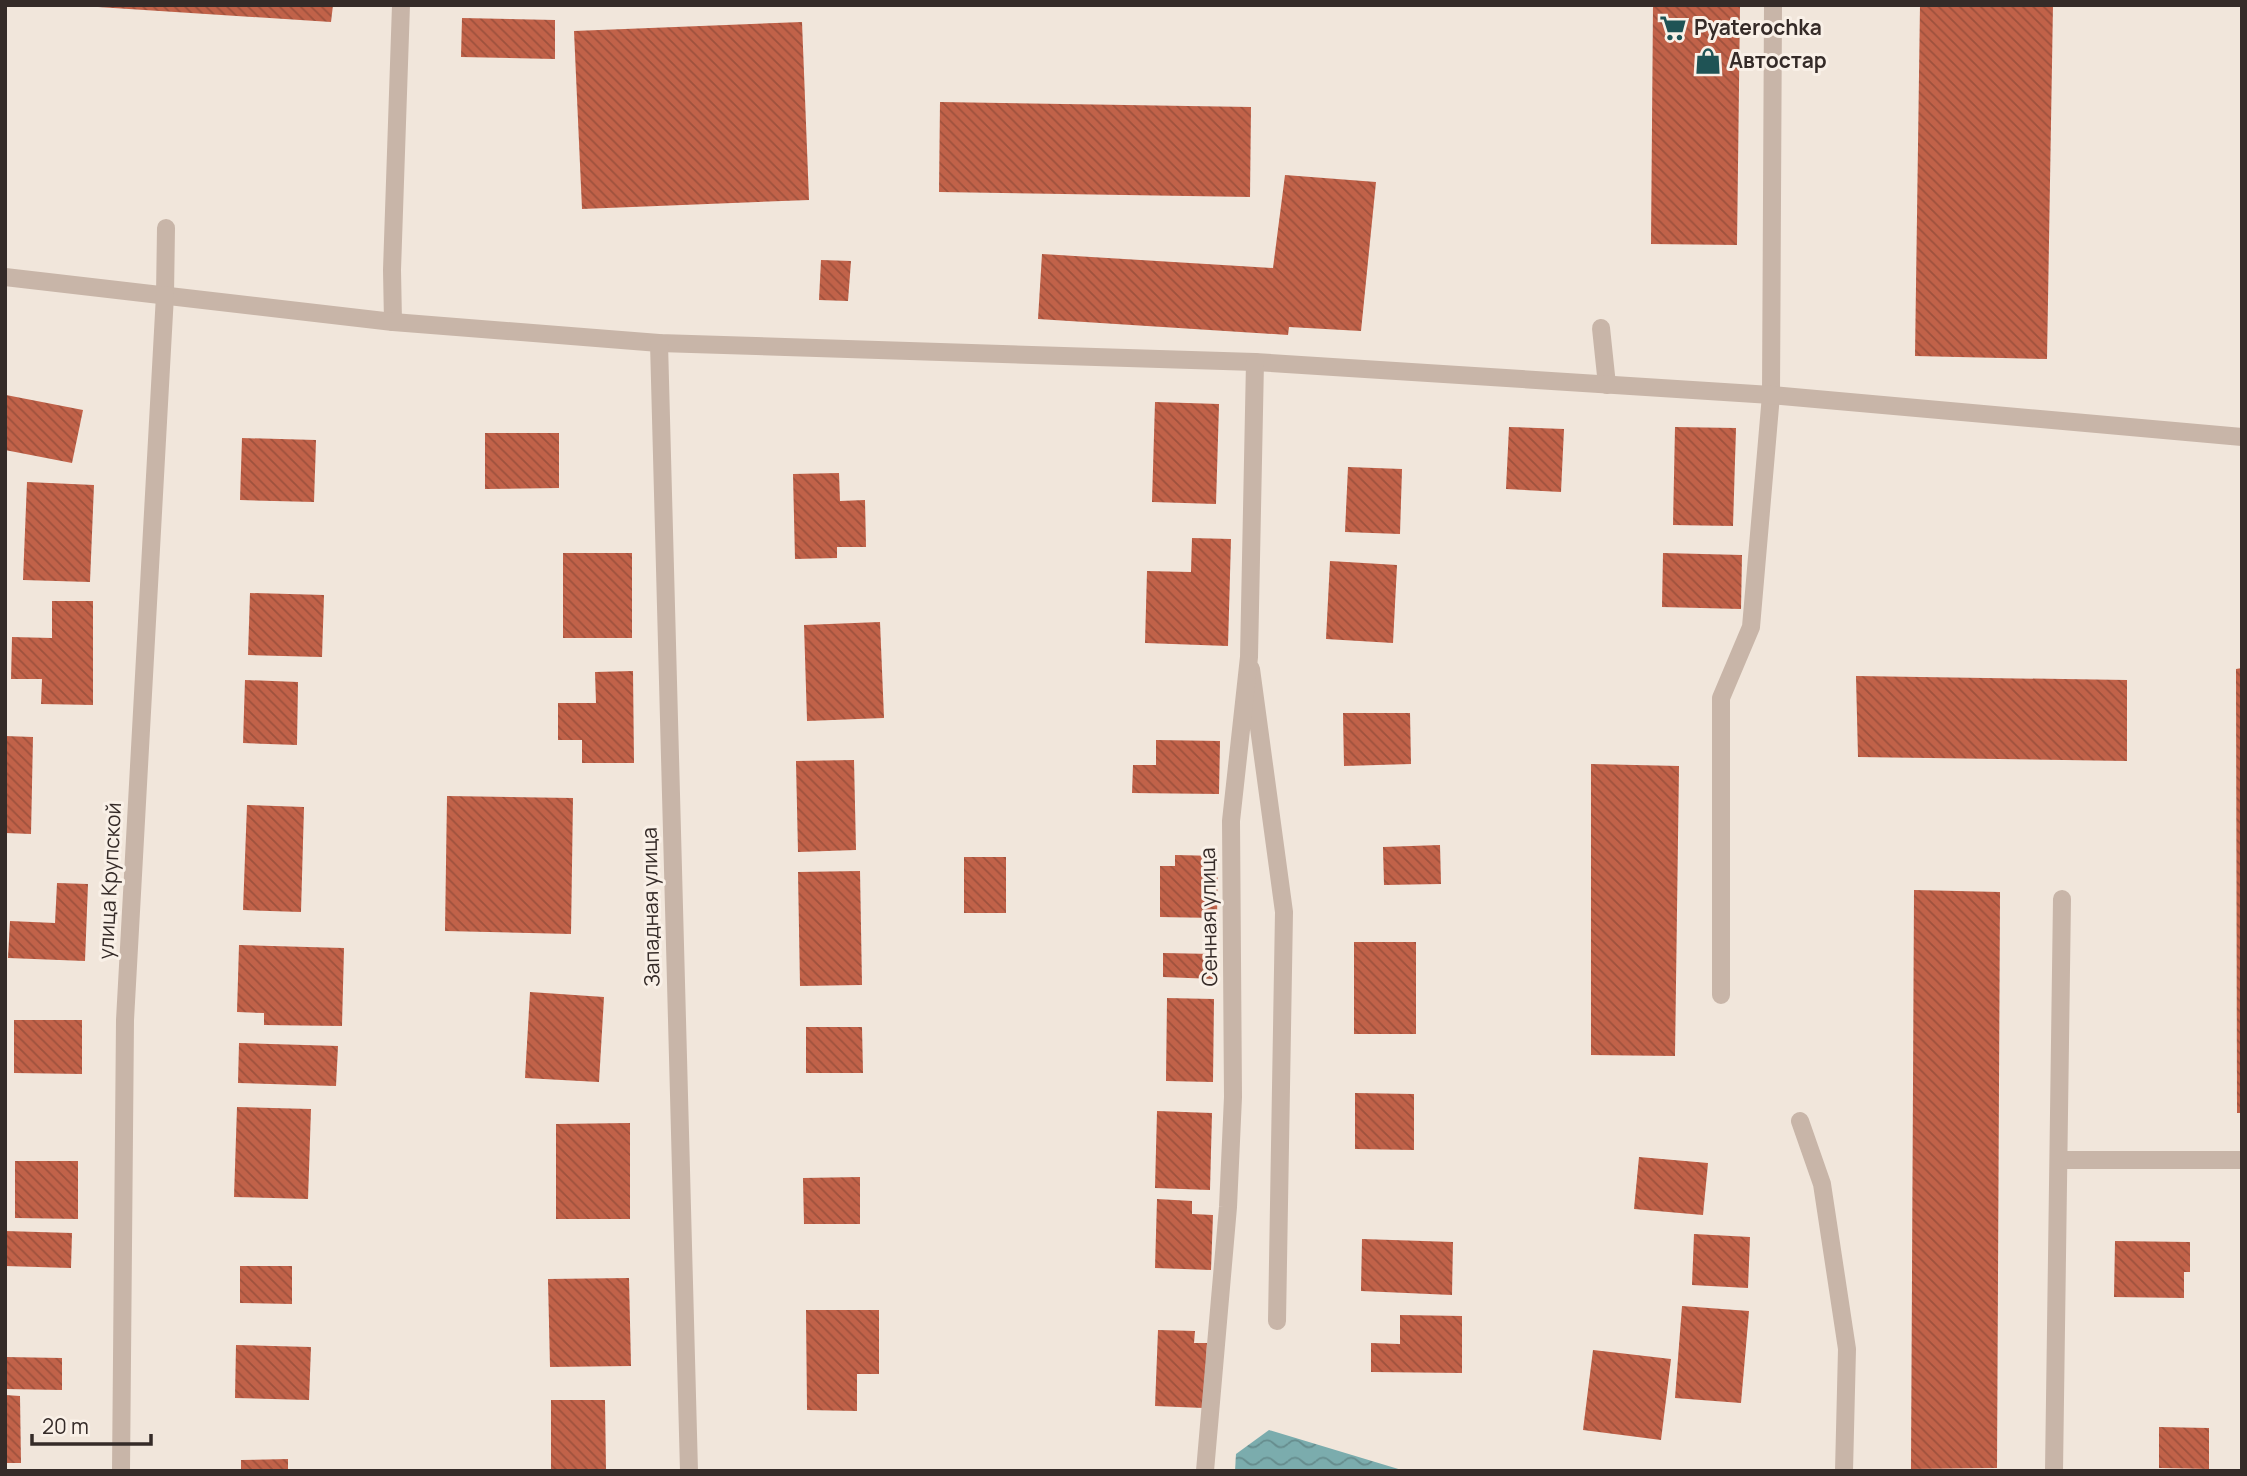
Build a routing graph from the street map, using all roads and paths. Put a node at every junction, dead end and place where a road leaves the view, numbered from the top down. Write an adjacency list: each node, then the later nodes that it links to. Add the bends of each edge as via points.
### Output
1 (401, 5): 6 (street)
2 (1773, 5): 11 (street)
3 (166, 228): 5 (street, улица Крупской)
4 (5, 277): 5 (street)
5 (165, 295): 6 (street); 20 (street, улица Крупской, via 125,1020)
6 (393, 322): 8 (street)
7 (1601, 328): 10 (street)
8 (660, 343): 9 (street); 21 (street, Западная улица)
9 (1255, 362): 10 (street); 13 (street, Сенная улица)
10 (1607, 385): 11 (street)
11 (1771, 395): 12 (street); 15 (street, via 1751,627 1721,698)
12 (2242, 437)
13 (1249, 657): 19 (street, via 1284,912); 22 (street, Сенная улица, via 1231,821 1233,1097)
14 (2063, 898): 17 (street)
15 (1721, 995)
16 (1800, 1121): 23 (street, via 1822,1184 1847,1349)
17 (2059, 1160): 18 (street); 24 (street)
18 (2242, 1160)
19 (1278, 1321)
20 (121, 1471)
21 (689, 1471)
22 (1205, 1471)
23 (1844, 1471)
24 (2054, 1471)

